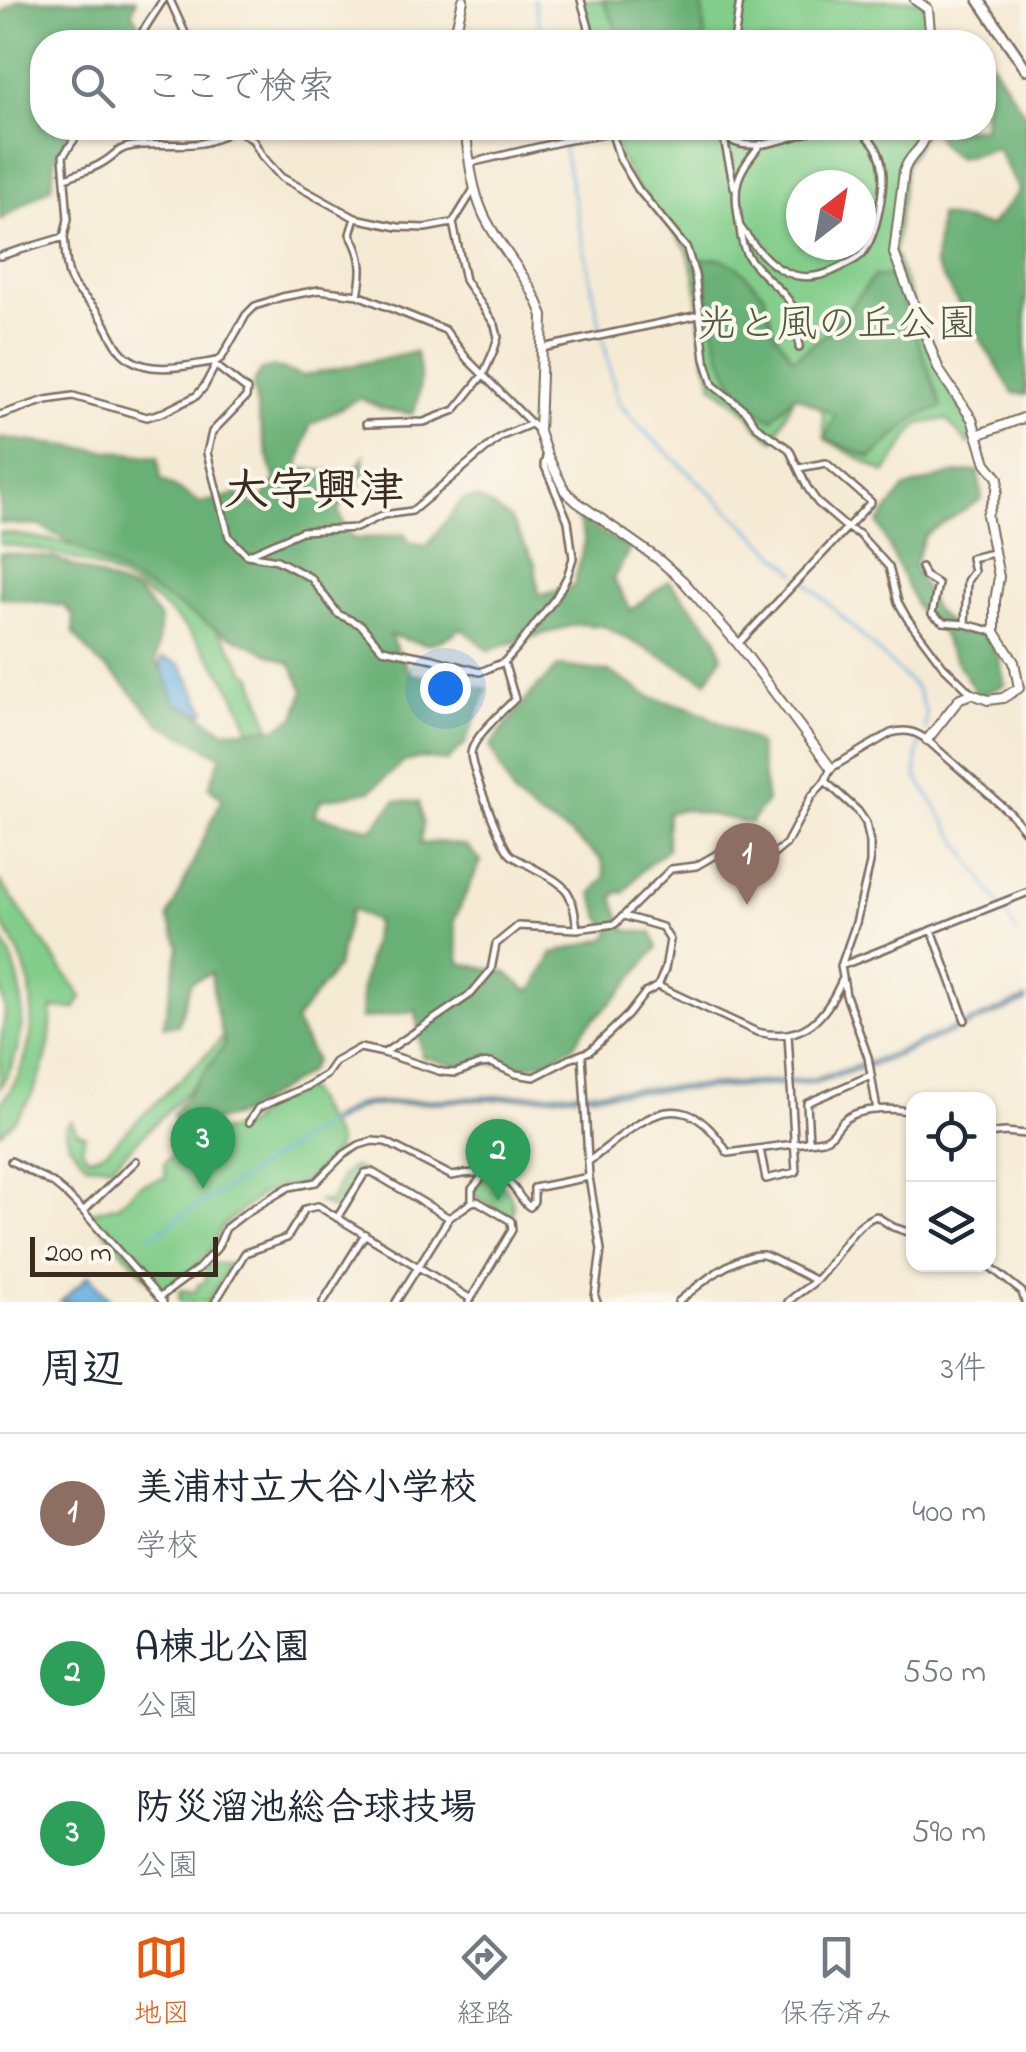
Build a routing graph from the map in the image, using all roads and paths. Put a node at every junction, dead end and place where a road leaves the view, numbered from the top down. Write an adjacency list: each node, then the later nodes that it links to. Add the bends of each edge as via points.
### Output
1 (167, 0): 7 (street); 8 (street)
2 (463, 0): 9 (street)
3 (581, 0): 10 (street)
4 (740, 0): 11 (street)
5 (916, 0): 12 (street, via 928,9)
6 (980, 0): 13 (highway)
7 (145, 30)
8 (183, 30)
9 (456, 30)
10 (590, 30)
11 (736, 30)
12 (930, 30)
13 (1026, 69)
14 (74, 140): 27 (street, via 64,156)
15 (214, 140): 27 (street, via 123,148)
16 (253, 140): 30 (street, via 281,177)
17 (466, 140): 26 (street)
18 (568, 140): 26 (street)
19 (613, 140): 36 (street, via 638,190 686,249)
20 (725, 140): 29 (street)
21 (730, 140): 25 (street)
22 (776, 140): 25 (street)
23 (872, 140): 32 (street, via 882,176 875,232 860,256 830,273 802,277 780,271 759,254)
24 (924, 140): 46 (street, via 904,171 894,253 938,370)
25 (761, 144): 29 (street)
26 (470, 163): 28 (street)
27 (66, 178): 33 (street)
28 (474, 189): 31 (street); 37 (street, via 537,298)
29 (734, 195): 32 (street)
30 (355, 218): 31 (street, via 398,228); 35 (street, via 350,234 363,269)
31 (452, 223): 40 (street, via 465,280 498,336)
32 (739, 225): 38 (street, via 746,255 798,315)
33 (64, 237): 34 (street); 39 (street, via 73,284 119,350 149,367)
34 (0, 256)
35 (358, 295): 39 (street, via 319,290 255,306); 40 (street, via 445,330)
36 (700, 315): 37 (street); 48 (street, via 713,385 789,449)
37 (542, 348): 45 (street)
38 (799, 348)
39 (215, 363): 41 (street, via 196,396 148,417 73,396); 51 (street, via 247,390 212,432 208,453 229,537)
40 (483, 375): 43 (street, via 455,410 424,422); 44 (street)
41 (0, 415)
42 (1026, 417): 46 (street)
43 (366, 424)
44 (532, 424): 45 (street); 51 (street, via 500,437 412,511 356,528 302,531)
45 (539, 432): 47 (street)
46 (978, 436): 50 (street, via 998,478 987,515)
47 (548, 455): 55 (street, via 576,502 682,580); 56 (street, via 544,464 568,521 574,558 556,596)
48 (798, 468): 49 (street, via 818,503); 49 (street, via 826,463 871,502)
49 (847, 528): 55 (street); 58 (street, via 889,567 907,618)
50 (994, 552): 53 (street, via 971,558); 54 (street, via 1000,577)
51 (247, 555): 56 (street, via 277,560 311,578 338,614 361,625 382,650 480,672)
52 (921, 567): 53 (street, via 938,584 932,614)
53 (966, 624): 54 (street)
54 (995, 632): 57 (street)
55 (738, 644): 60 (street)
56 (504, 662): 65 (street, via 515,698 476,740 475,772 502,844 566,887)
57 (1022, 688): 58 (street, via 988,700)
58 (972, 694): 59 (street, via 953,704)
59 (927, 740): 60 (street, via 918,733 891,733); 62 (street)
60 (831, 768): 61 (street)
61 (825, 782): 64 (street, via 786,844 768,860 737,849 671,869); 67 (street, via 858,810 870,843)
62 (1026, 832)
63 (1026, 894): 66 (street)
64 (624, 916): 65 (street, via 615,924); 69 (street, via 662,927 670,940)
65 (577, 930): 72 (street, via 518,926 496,944 490,970 471,994)
66 (932, 930): 67 (street); 70 (street)
67 (841, 966): 68 (street)
68 (842, 979): 71 (street, via 825,1014); 74 (street)
69 (658, 986): 71 (street, via 757,1032); 73 (street)
70 (965, 1020)
71 (788, 1034): 81 (street)
72 (384, 1053): 73 (street, via 455,1074 491,1063 534,1076); 77 (street, via 348,1053 308,1086 258,1108)
73 (582, 1054): 85 (street)
74 (872, 1075): 75 (street); 80 (street, via 807,1104)
75 (877, 1110): 76 (street); 80 (street, via 848,1118 831,1138)
76 (906, 1111)
77 (250, 1122)
78 (996, 1133): 79 (street)
79 (1026, 1134)
80 (810, 1142): 81 (street)
81 (792, 1144): 82 (street); 82 (street, via 796,1172 766,1178)
82 (760, 1149): 85 (street, via 728,1153 714,1130 676,1112 634,1126)
83 (136, 1161): 89 (street)
84 (11, 1162): 89 (street, via 54,1184)
85 (588, 1162): 87 (street)
86 (484, 1175): 87 (street, via 510,1182 530,1207 534,1188); 88 (street); 97 (street, via 471,1170 452,1176 386,1142 359,1145 316,1182 289,1188 226,1228 198,1270)
87 (589, 1177): 102 (street, via 601,1250)
88 (472, 1202): 91 (street); 98 (street, via 510,1222 512,1230)
89 (84, 1211): 97 (street)
90 (337, 1218): 91 (street, via 372,1172); 93 (street); 99 (street, via 318,1206 305,1209 286,1238 245,1253)
91 (449, 1218): 94 (street)
92 (906, 1231): 96 (street, via 871,1217)
93 (364, 1234): 94 (street); 100 (street)
94 (418, 1266): 98 (street); 101 (street)
95 (996, 1271): 105 (street)
96 (816, 1281): 103 (street, via 764,1255 720,1269); 104 (street)
97 (162, 1300)
98 (470, 1300)
99 (215, 1302)
100 (323, 1302)
101 (396, 1302)
102 (598, 1302)
103 (678, 1302)
104 (788, 1302)
105 (1025, 1302)

